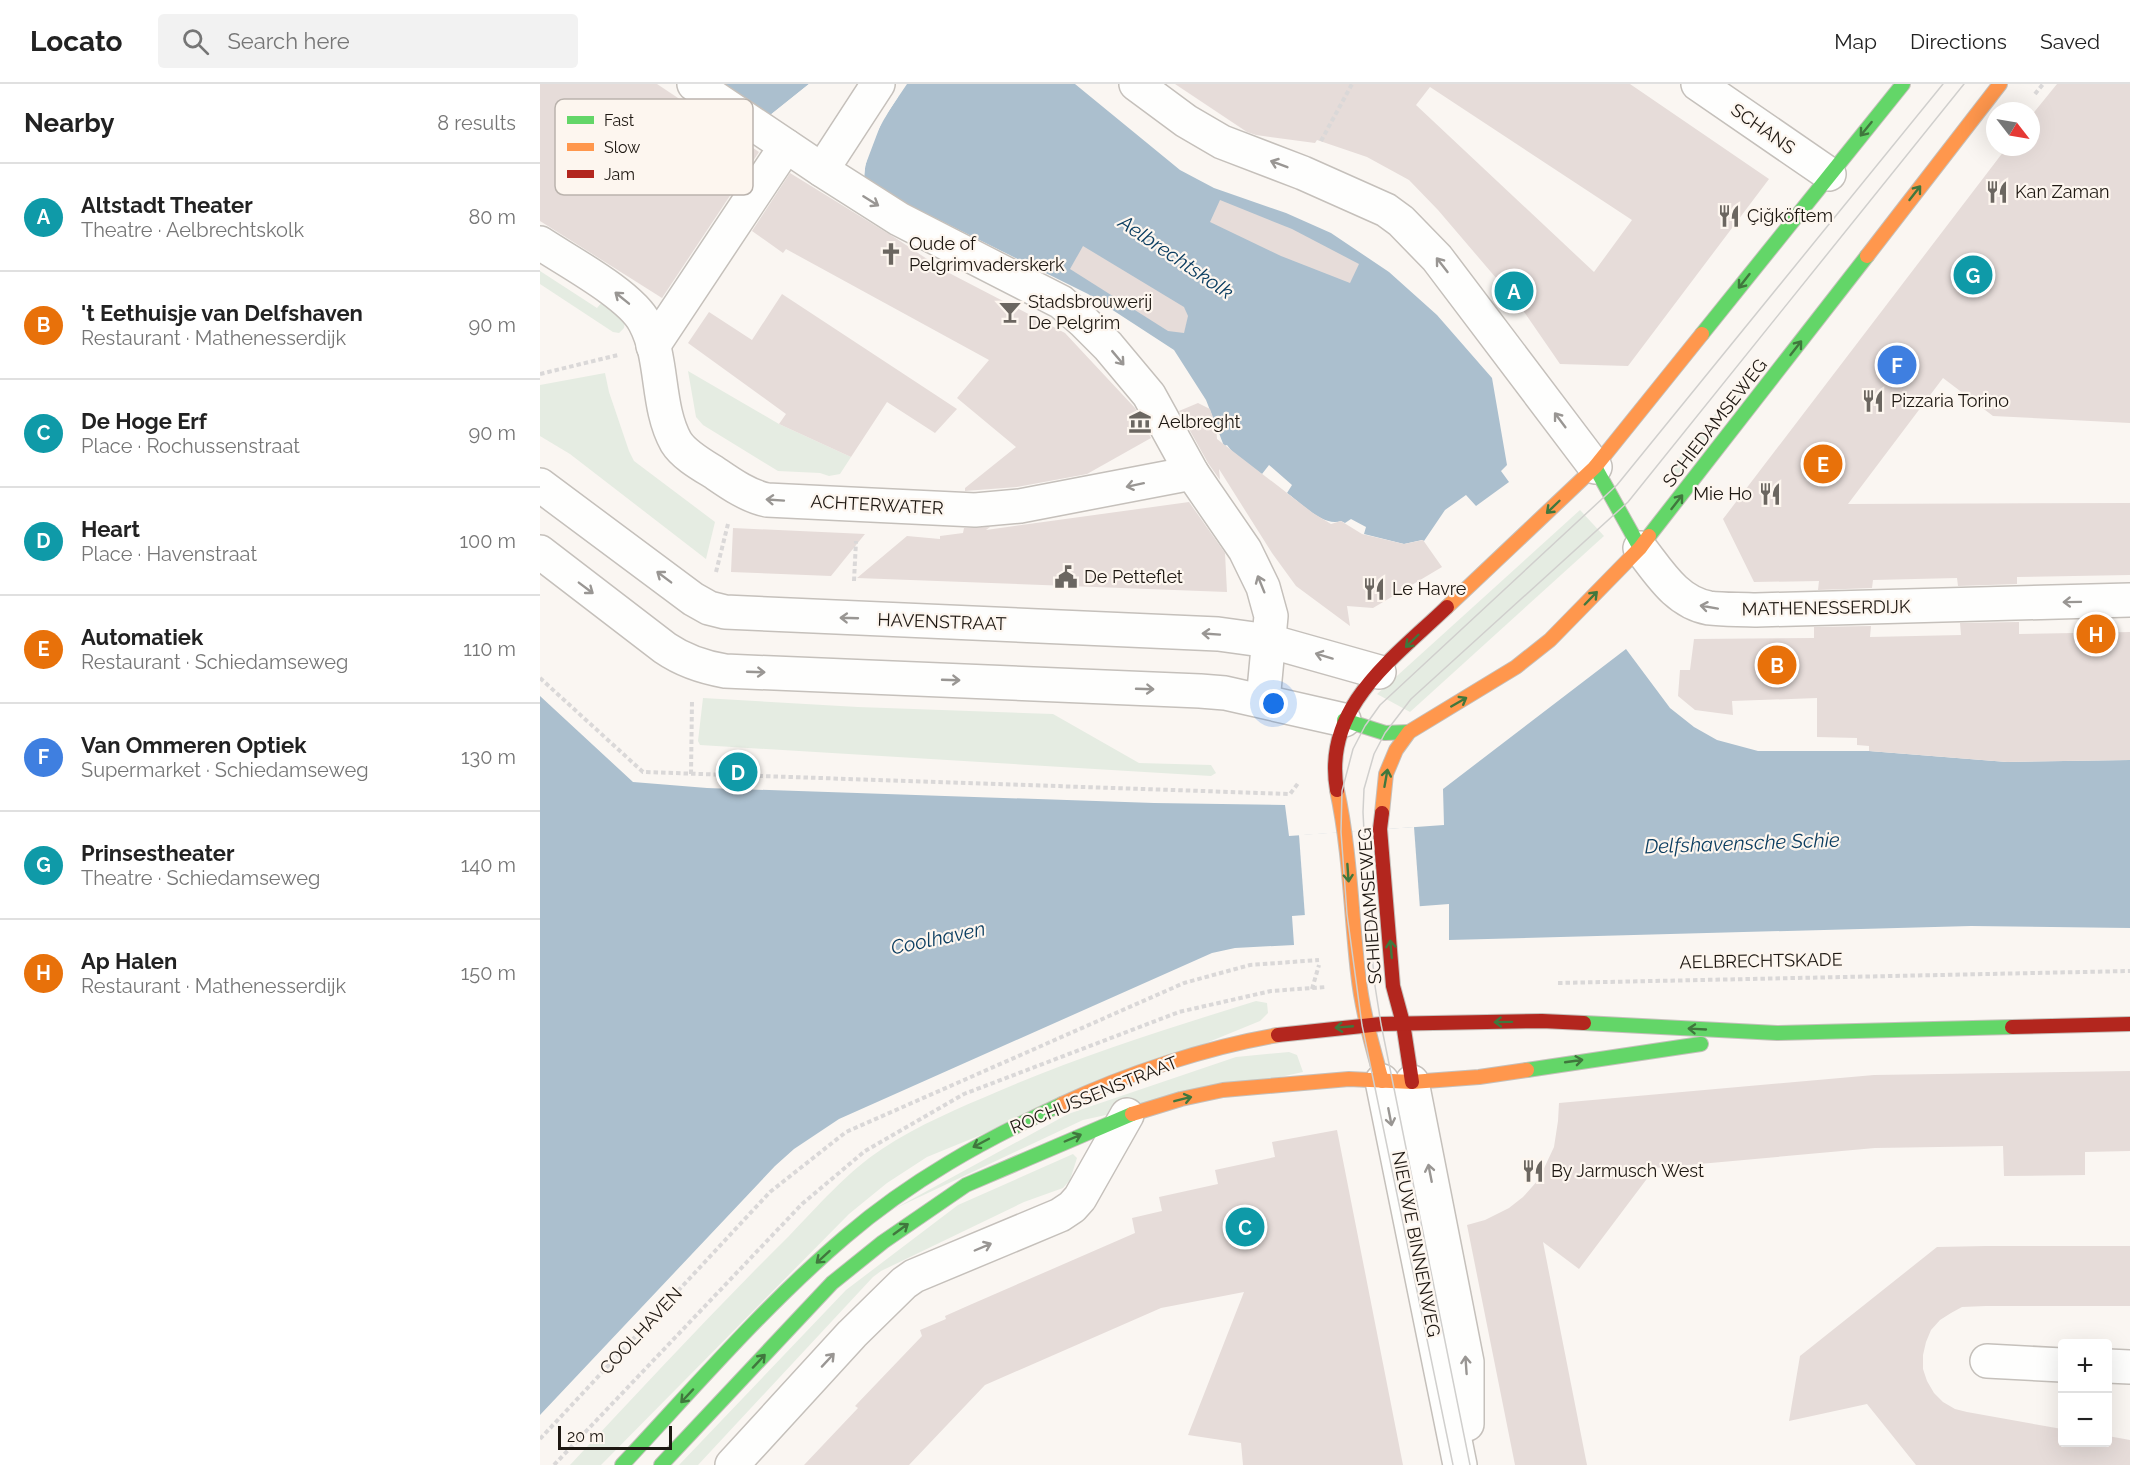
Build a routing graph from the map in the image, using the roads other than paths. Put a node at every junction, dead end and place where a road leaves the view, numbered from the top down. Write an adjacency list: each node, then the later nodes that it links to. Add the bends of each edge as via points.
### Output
1 (694, 84): 7 (street)
2 (878, 84): 10 (street)
3 (1136, 84): 14 (street, one-way to 3, via 1437,258 1401,220 1303,173 1222,142)
4 (1698, 84): 11 (street, SCHANS)
5 (1903, 84): 11 (street, SCHIEDAMSEWEG, one-way to 11)
6 (2000, 84): 17 (street, SCHIEDAMSEWEG, one-way to 6)
7 (716, 99)
8 (753, 124): 9 (street)
9 (786, 146): 10 (street); 13 (street)
10 (822, 170): 15 (street, one-way to 15, via 899,219 1061,303 1108,346 1149,395)
11 (1829, 174): 14 (street, SCHIEDAMSEWEG, one-way to 14)
12 (540, 243): 13 (street, ACHTERWATER, one-way to 12, via 645,322 625,298)
13 (653, 346): 15 (street, ACHTERWATER, one-way to 13, via 1030,504 975,510 767,501 712,472 677,444 669,426)
14 (1595, 467): 17 (street, MATHENESSERDIJK); 21 (street, SCHIEDAMSEWEG, one-way to 21)
15 (1192, 473): 20 (street, one-way to 15, via 1271,616 1263,587 1238,537)
16 (540, 485): 20 (street, HAVENSTRAAT, one-way to 16, via 1206,633 732,613 709,608 693,598)
17 (1640, 548): 19 (street, MATHENESSERDIJK, one-way to 17, via 1708,608 1677,594); 24 (street, SCHIEDAMSEWEG, one-way to 17, via 1516,667 1550,640)
18 (540, 552): 22 (street, one-way to 22, via 665,648 693,664 725,671 1200,691)
19 (2130, 600)
20 (1269, 640): 21 (street, HAVENSTRAAT, one-way to 20); 22 (street)
21 (1379, 672): 23 (street, SCHIEDAMSEWEG)
22 (1263, 701): 23 (street)
23 (1344, 720): 24 (street, via 1385,732); 27 (street, SCHIEDAMSEWEG, one-way to 27, via 1334,762)
24 (1409, 732): 25 (street, SCHIEDAMSEWEG, one-way to 24, via 1393,986 1380,829 1386,774)
25 (1403, 1023): 27 (street, ROCHUSSENSTRAAT); 28 (street, one-way to 25, via 1542,1021); 29 (street, SCHIEDAMSEWEG)
26 (2130, 1024): 28 (street)
27 (1366, 1025): 29 (street, NIEUWE BINNENWEG); 35 (street, ROCHUSSENSTRAAT, one-way to 35, via 1277,1035 1182,1058 1066,1102 961,1154 882,1207 817,1263)
28 (1777, 1033): 29 (street, one-way to 28, via 1479,1077)
29 (1397, 1082): 30 (street, ROCHUSSENSTRAAT, one-way to 29, via 1223,1090 1349,1079); 38 (street, NIEUWE BINNENWEG, one-way to 38); 39 (street, NIEUWE BINNENWEG, one-way to 29, via 1467,1362)
30 (1127, 1115): 36 (street, ROCHUSSENSTRAAT, one-way to 30, via 832,1284 883,1242 966,1185); 37 (street, ROCHUSSENSTRAAT, one-way to 30, via 904,1282 1072,1208)
31 (1987, 1361): 32 (street)
32 (2058, 1365)
33 (2112, 1366): 34 (street)
34 (2130, 1367)
35 (622, 1465)
36 (662, 1465)
37 (732, 1465)
38 (1460, 1465)
39 (1466, 1465)

